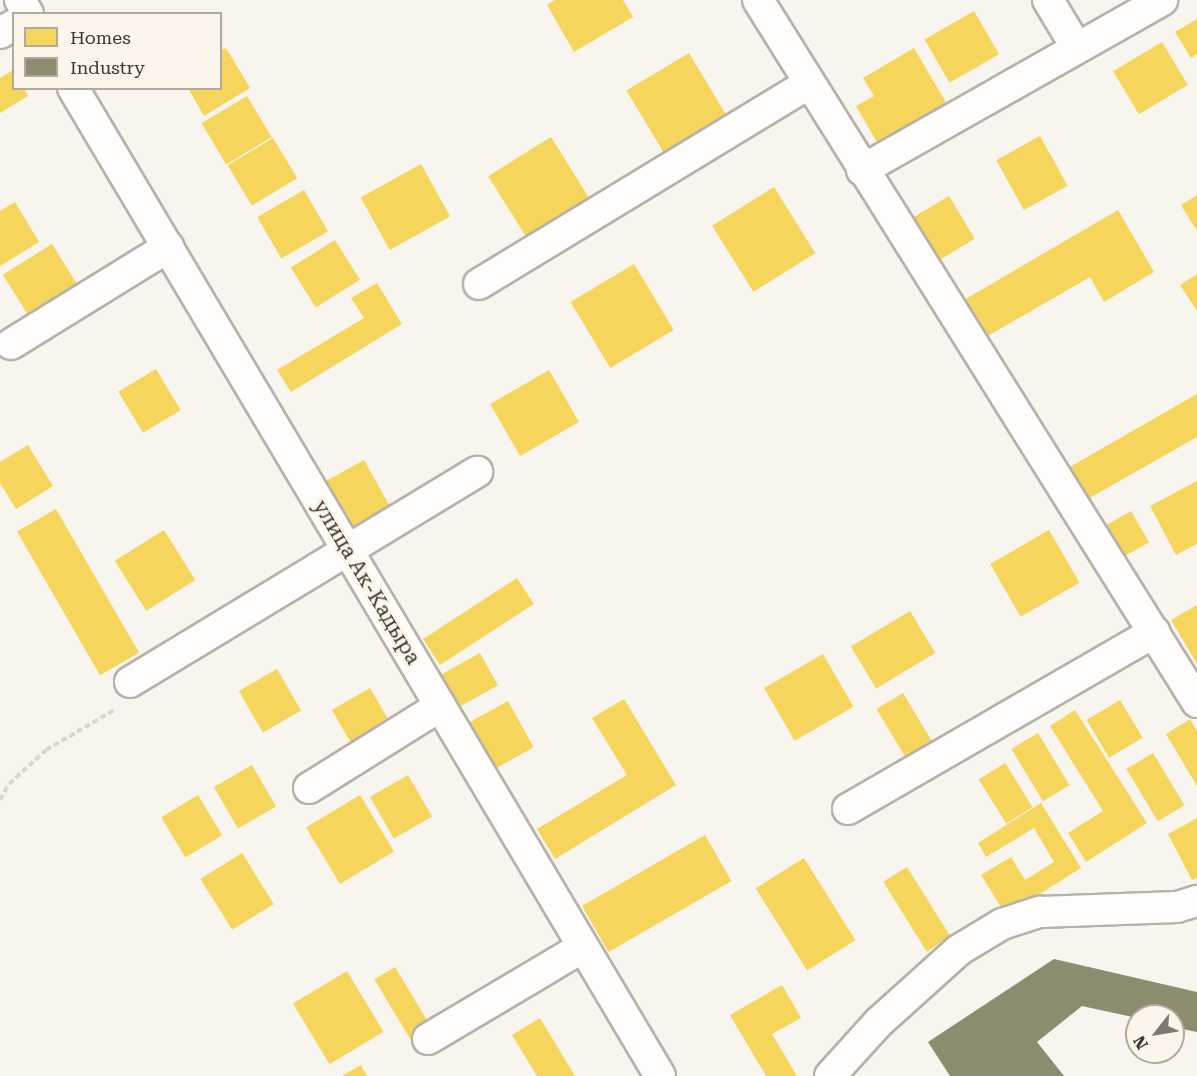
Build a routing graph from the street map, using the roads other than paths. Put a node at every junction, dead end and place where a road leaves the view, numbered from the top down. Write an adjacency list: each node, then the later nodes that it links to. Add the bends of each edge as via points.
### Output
1 (758, 0): 5 (street)
2 (1048, 0): 4 (street)
3 (1162, 0): 4 (street)
4 (1077, 48): 7 (street)
5 (808, 84): 7 (street); 9 (street)
6 (74, 90): 8 (street, улица Ак-Кадыра)
7 (862, 170): 13 (street)
8 (168, 247): 10 (street); 12 (street, улица Ак-Кадыра)
9 (479, 284)
10 (11, 344)
11 (477, 472): 12 (street)
12 (346, 548): 14 (street); 16 (street, улица Ак-Кадыра)
13 (1154, 632): 15 (street); 18 (street)
14 (130, 682)
15 (1197, 702)
16 (440, 706): 17 (street); 20 (street, улица Ак-Кадыра)
17 (309, 788)
18 (848, 808)
19 (1197, 901): 23 (street, via 1177,907 1040,912 1002,924 958,950 879,1022)
20 (583, 947): 21 (street); 22 (street, улица Ак-Кадыра)
21 (428, 1039)
22 (660, 1076)
23 (830, 1076)

